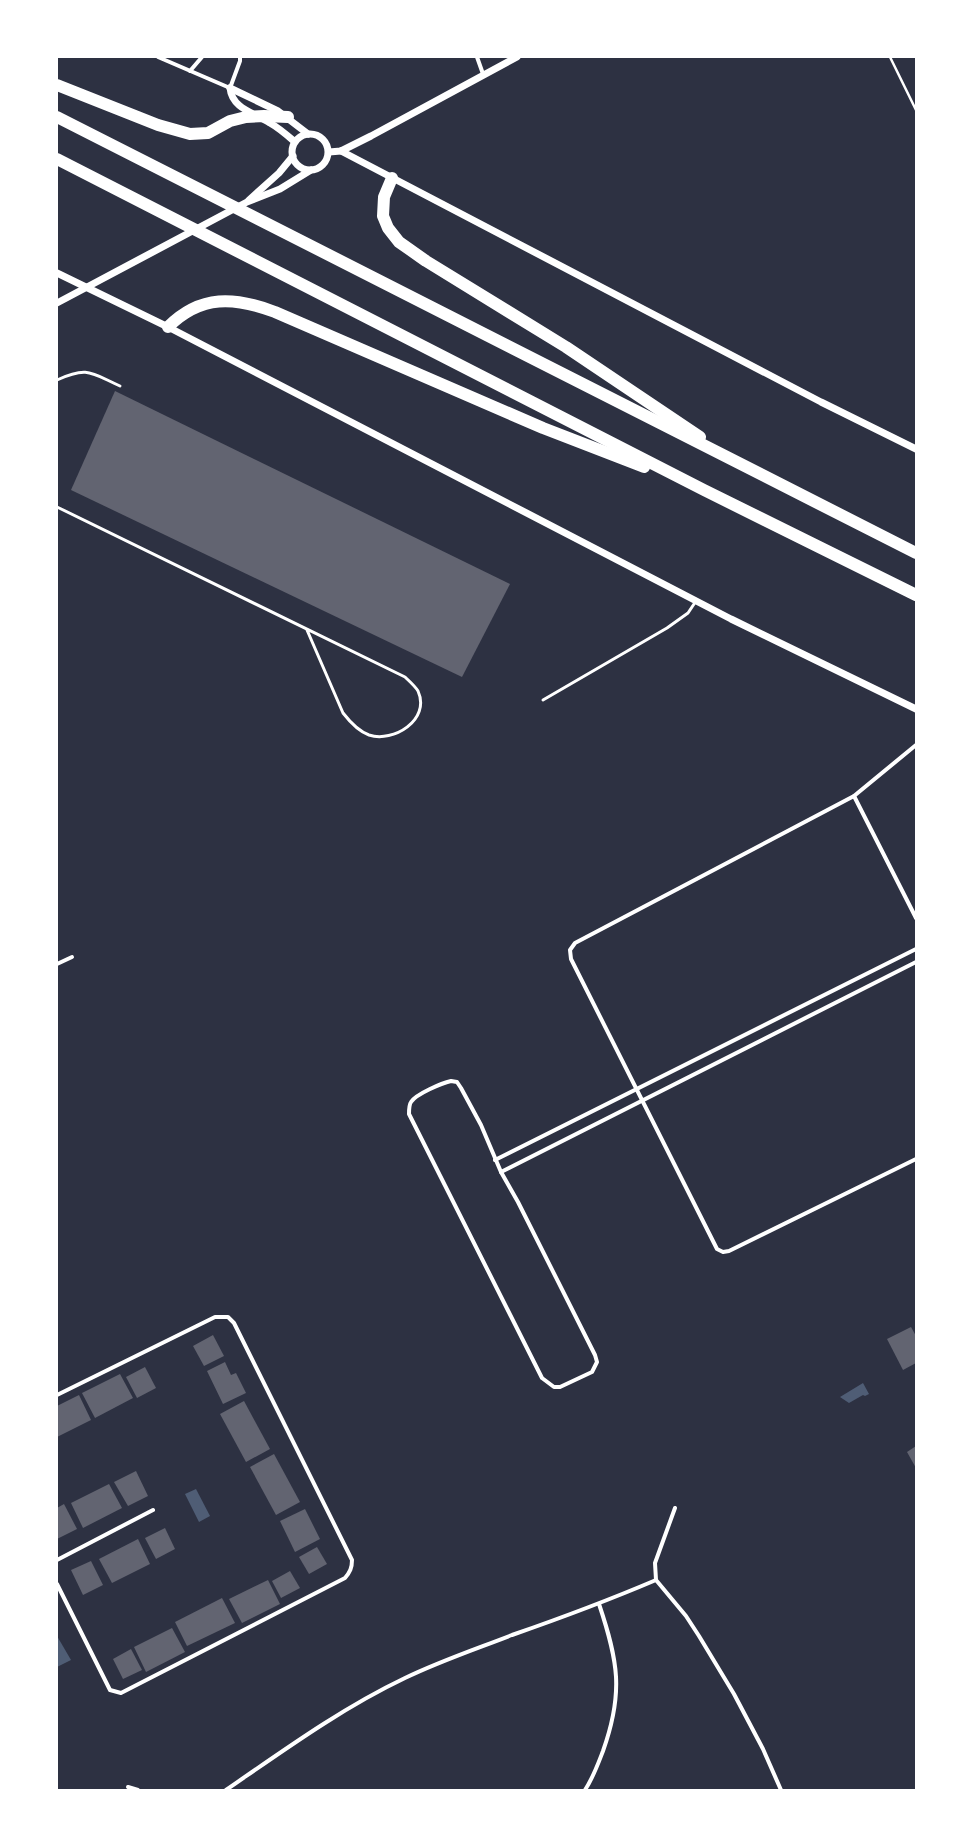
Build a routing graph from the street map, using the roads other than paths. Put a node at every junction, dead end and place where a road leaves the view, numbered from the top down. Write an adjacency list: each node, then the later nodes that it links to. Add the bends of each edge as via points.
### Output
1 (158, 57): 6 (street)
2 (202, 57): 6 (street)
3 (240, 57): 9 (street)
4 (476, 57): 7 (street)
5 (517, 57): 7 (street)
6 (190, 71): 9 (street)
7 (483, 74): 15 (street)
8 (57, 85): 10 (highway, via 158,125 190,134 208,133 230,122)
9 (230, 88): 10 (street, via 238,104); 12 (street)
10 (258, 116): 12 (highway); 14 (street, via 280,129)
11 (57, 117): 29 (highway)
12 (288, 117): 13 (street)
13 (308, 134): 14 (street); 16 (street, via 322,138)
14 (295, 142): 17 (street)
15 (341, 151): 16 (street); 20 (street)
16 (329, 152): 19 (street, via 325,162 317,169)
17 (293, 156): 19 (street, via 298,165); 21 (street, via 279,173)
18 (57, 159): 30 (highway)
19 (311, 170): 21 (street, via 280,189)
20 (392, 178): 28 (street); 29 (highway, via 382,210 388,228 399,242 566,347)
21 (247, 202): 23 (street)
22 (57, 273): 23 (street)
23 (87, 288): 24 (street); 25 (street)
24 (57, 303)
25 (168, 327): 30 (highway, via 183,314 208,303 230,300 254,304 543,428); 34 (street)
26 (57, 380): 27 (lane, via 73,372 83,371)
27 (120, 386)
28 (916, 450)
29 (743, 466): 32 (highway)
30 (704, 490): 33 (highway)
31 (57, 507): 35 (lane)
32 (916, 553)
33 (916, 595)
34 (696, 600): 36 (lane, via 688,613 667,628); 37 (street)
35 (307, 630): 35 (lane, via 405,677 418,691 420,705 416,718 409,726 385,737 368,735 352,725 343,713)
36 (543, 700)
37 (916, 710)
38 (916, 745): 39 (street)
39 (854, 796): 40 (street); 45 (street, via 575,943 570,950 571,959)
40 (916, 918)
41 (916, 949): 45 (street)
42 (72, 957): 44 (street)
43 (916, 962): 46 (street)
44 (57, 964)
45 (637, 1090): 46 (street); 48 (street)
46 (642, 1101): 47 (street, via 714,1245 723,1252); 49 (street)
47 (916, 1159)
48 (496, 1160): 49 (street); 49 (street, via 481,1125 457,1082 445,1082 411,1102 409,1114 542,1378 554,1387 560,1388 592,1372 597,1362)
49 (501, 1172)
50 (57, 1395): 55 (street, via 215,1317 228,1317 234,1323 352,1560 352,1567 345,1578 121,1693 110,1690)
51 (675, 1508): 54 (street, via 656,1563)
52 (153, 1510): 53 (street)
53 (57, 1560)
54 (656, 1580): 56 (street); 61 (street, via 686,1616 730,1687 763,1749)
55 (57, 1584)
56 (600, 1604): 59 (street, via 440,1662 399,1680 300,1739); 60 (street, via 615,1661 616,1704 599,1762)
57 (128, 1787): 58 (street)
58 (138, 1790)
59 (226, 1790)
60 (585, 1790)
61 (780, 1790)

